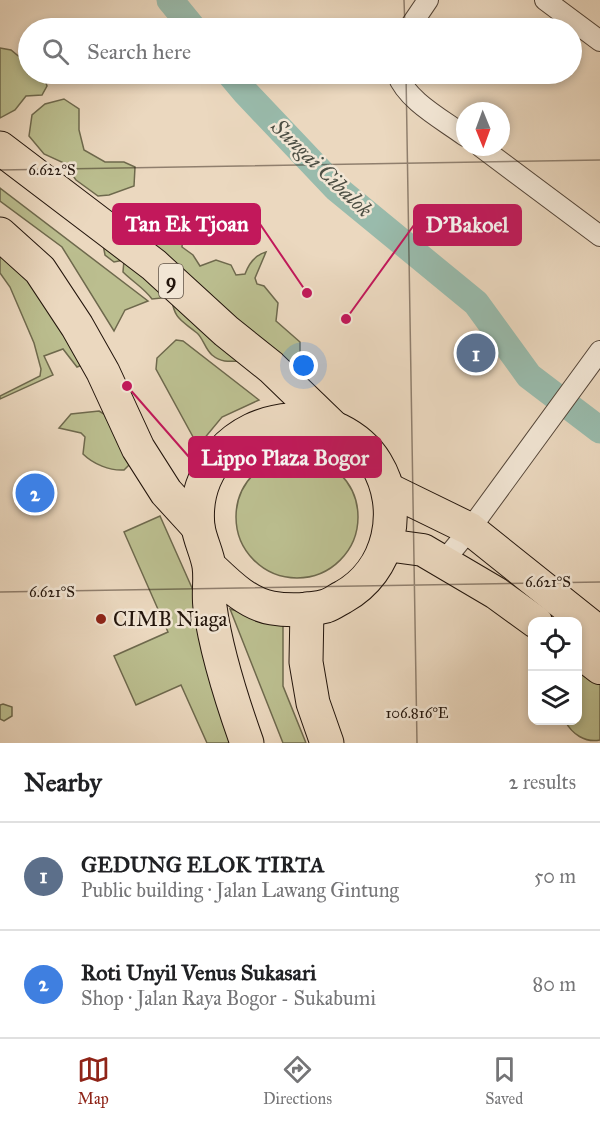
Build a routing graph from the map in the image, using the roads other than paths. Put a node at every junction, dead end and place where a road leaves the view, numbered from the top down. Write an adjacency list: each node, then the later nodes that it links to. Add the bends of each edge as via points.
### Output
1 (424, 1): 3 (street)
2 (553, 2): 4 (street)
3 (415, 18)
4 (572, 18)
5 (582, 26): 6 (street)
6 (600, 41)
7 (401, 84): 8 (street)
8 (456, 129)
9 (0, 148): 14 (highway, 9, via 154,265 272,367)
10 (493, 156): 12 (street)
11 (0, 234): 16 (highway, 9, via 40,270 103,372 138,448 166,492)
12 (600, 236)
13 (600, 351): 17 (street)
14 (332, 426): 15 (highway, 9, via 356,441 376,463); 16 (highway, 9, via 304,419 275,421 248,431 225,448 208,471 199,499)
15 (387, 489): 17 (main road); 18 (highway, 9, via 391,517)
16 (198, 527): 20 (highway, 9)
17 (470, 529): 19 (street); 23 (main road)
18 (386, 545): 19 (main road, via 423,550); 21 (highway, 9, via 373,571 353,591 328,605)
19 (443, 561): 22 (main road)
20 (209, 566): 21 (highway, 9, via 244,597 271,608); 26 (highway, 9, via 210,606 231,698)
21 (307, 609): 27 (highway, via 306,662 313,704)
22 (530, 617)
23 (600, 633)
24 (582, 654): 25 (main road)
25 (600, 668)
26 (247, 743)
27 (327, 743)

